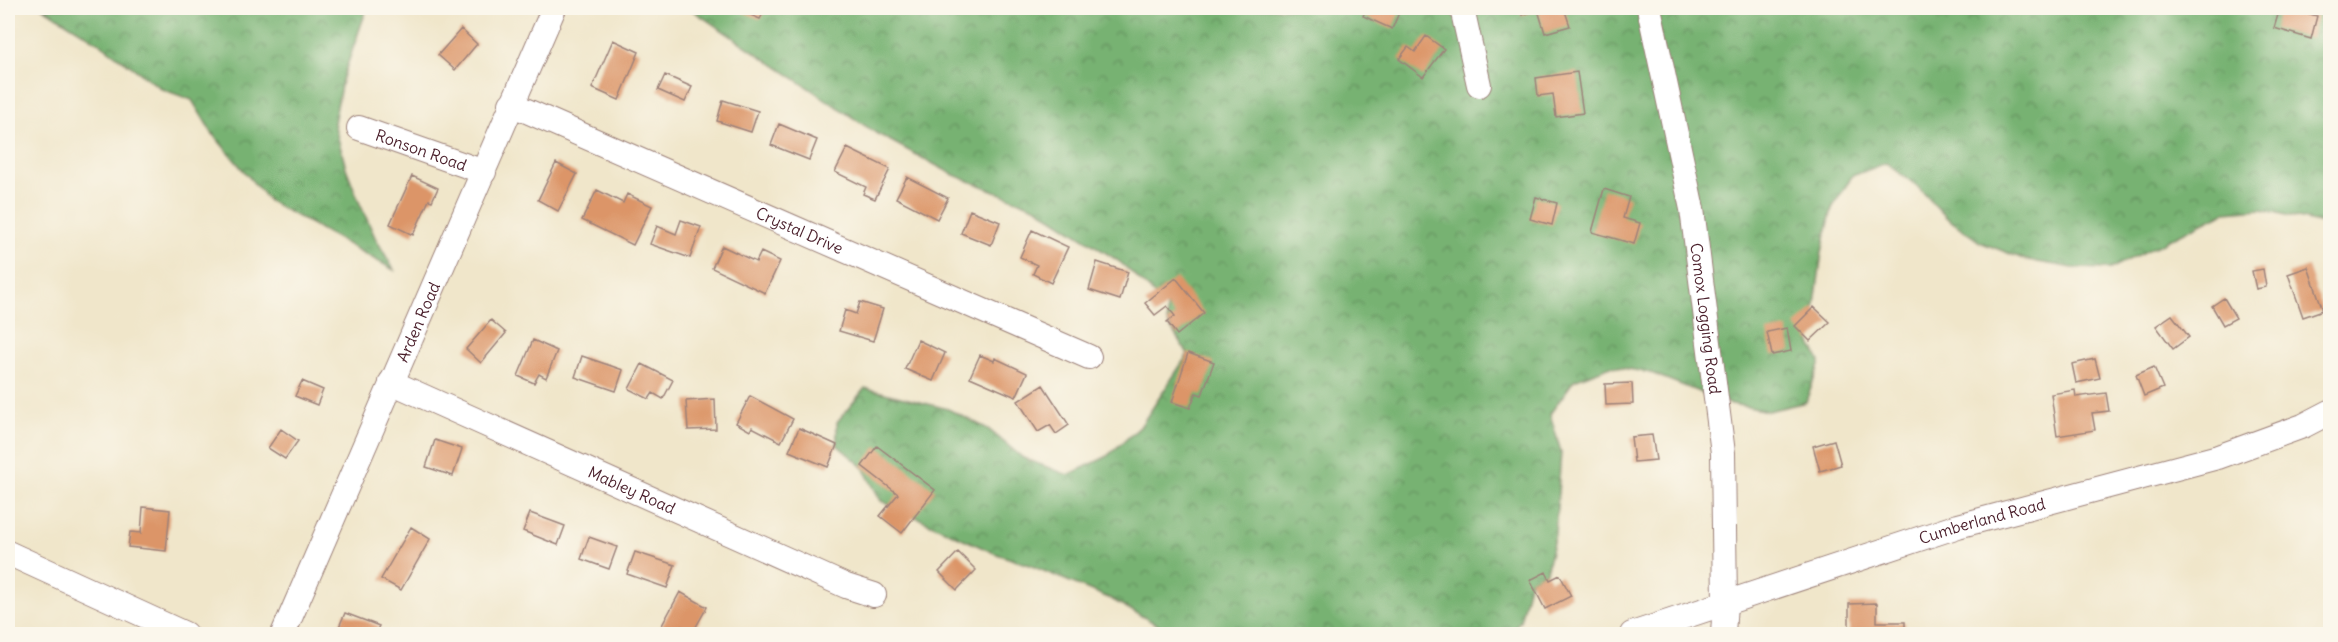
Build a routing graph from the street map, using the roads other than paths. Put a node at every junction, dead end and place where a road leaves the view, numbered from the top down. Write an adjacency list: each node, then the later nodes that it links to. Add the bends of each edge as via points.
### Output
1 (554, 8): 5 (street, Arden Road)
2 (1462, 8): 4 (street)
3 (1649, 8): 13 (street, Comox Logging Road, via 1692,209 1723,453)
4 (1479, 85)
5 (512, 104): 7 (street, Arden Road); 8 (street, Crystal Drive)
6 (359, 128): 7 (street, Ronson Road)
7 (484, 172): 9 (street, Arden Road)
8 (1089, 357)
9 (391, 382): 12 (street, Mabley Road); 15 (street, Arden Road)
10 (2331, 412): 13 (street, Cumberland Road, via 2218,457 1958,526)
11 (8, 553): 14 (street)
12 (874, 595)
13 (1725, 603): 16 (street, Cumberland Road); 17 (street, Comox Logging Road)
14 (185, 634)
15 (283, 634)
16 (1632, 634)
17 (1723, 634)

